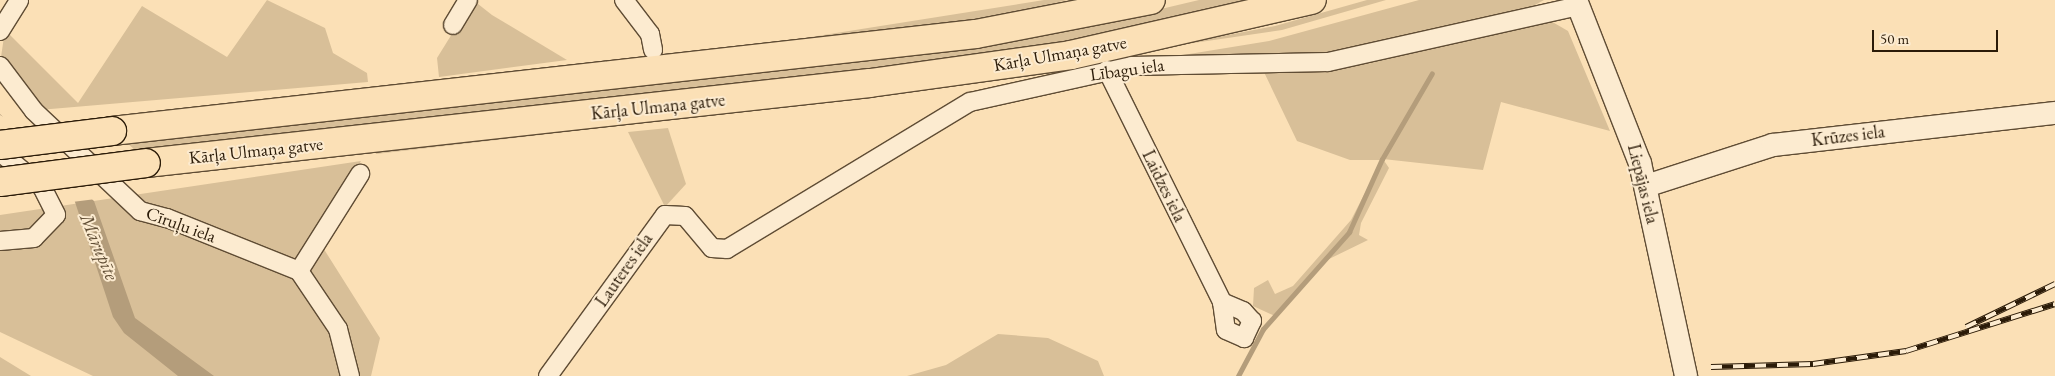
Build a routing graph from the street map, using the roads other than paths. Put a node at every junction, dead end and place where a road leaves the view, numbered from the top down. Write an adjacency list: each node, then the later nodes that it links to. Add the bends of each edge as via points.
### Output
1 (19, 0): 8 (street)
2 (468, 0): 7 (street)
3 (624, 0): 9 (street, via 650,34)
4 (1151, 0): 13 (highway, Kārļa Ulmaņa gatve, bridge, via 976,34)
5 (1312, 0): 16 (highway, Kārļa Ulmaņa gatve, bridge, via 1072,55 870,83)
6 (1578, 3): 11 (street, Lībagu iela, via 1328,62 1218,61); 17 (street, Liepājas iela)
7 (453, 25)
8 (0, 32)
9 (653, 50)
10 (0, 66): 20 (street, Cīruļu iela, via 34,111 140,211 167,218)
11 (1107, 70): 19 (street, Lībagu iela, via 970,102 727,249); 21 (street, Laidzes iela)
12 (2055, 113): 17 (street, Krūzes iela, via 1773,145)
13 (0, 145)
14 (0, 152): 18 (street, via 42,187 56,215 34,238)
15 (360, 174): 20 (street)
16 (0, 182)
17 (1646, 186): 24 (street, Liepājas iela)
18 (0, 241)
19 (712, 248): 23 (street, Lauteres iela, via 685,216 665,215)
20 (299, 271): 22 (street, via 338,329)
21 (1222, 302)
22 (350, 376)
23 (548, 376)
24 (1686, 376)

